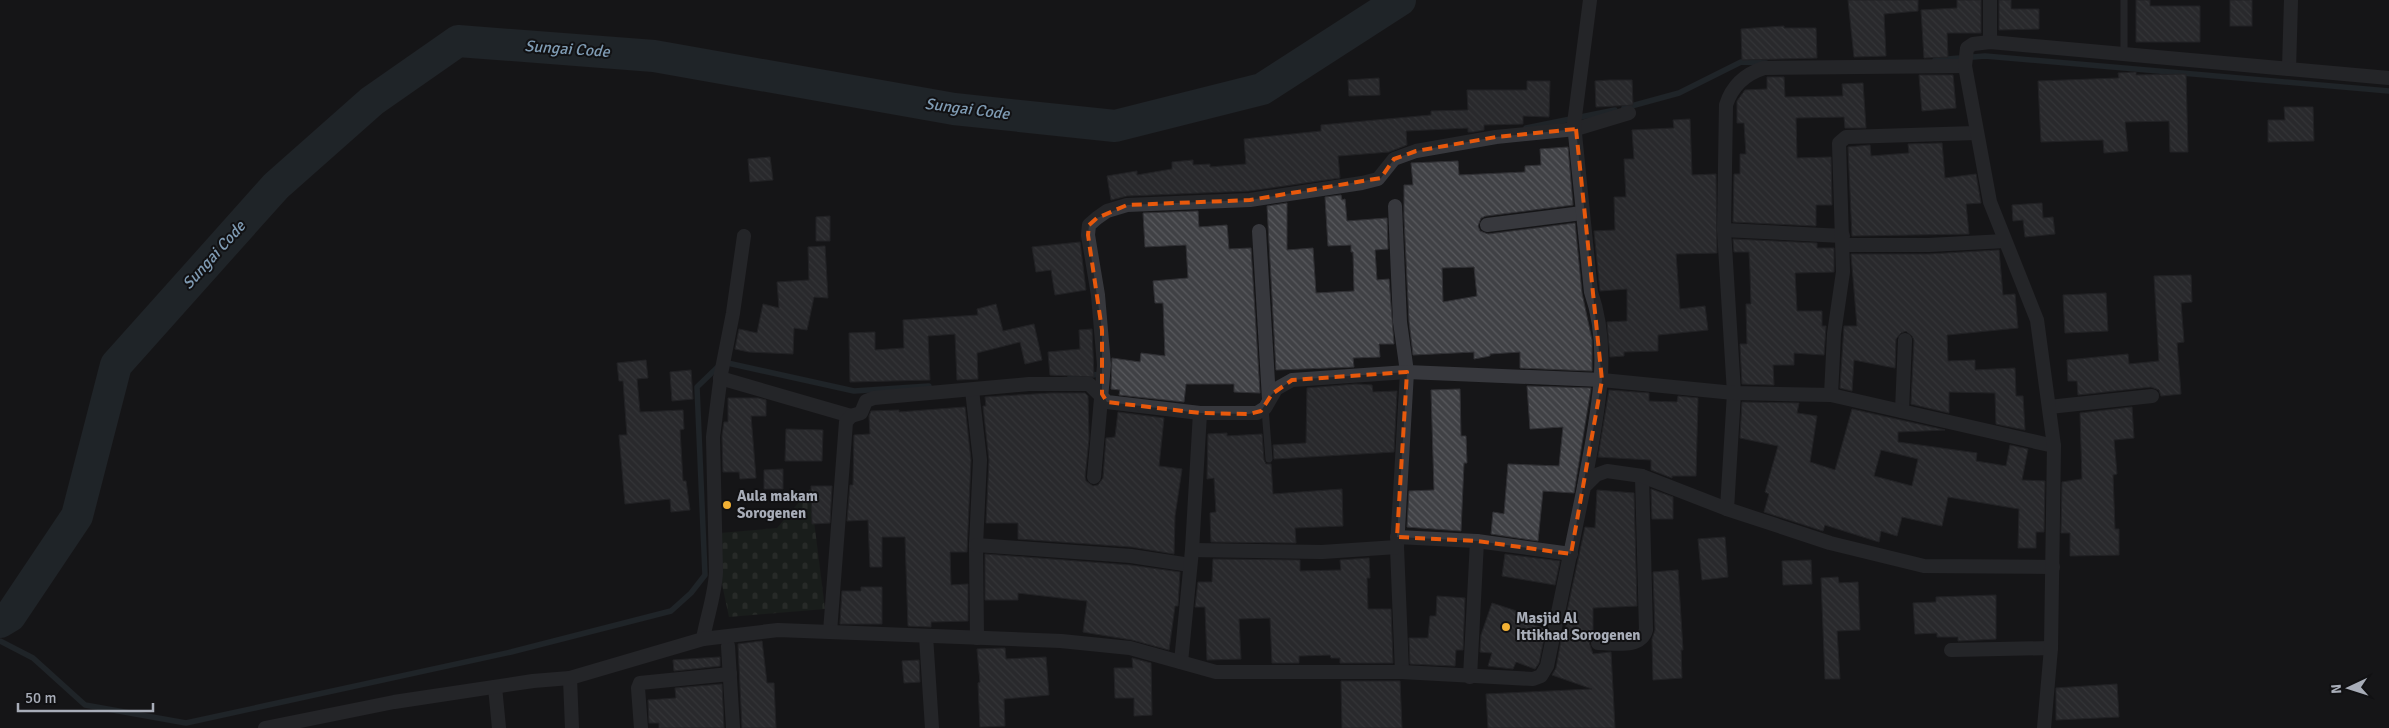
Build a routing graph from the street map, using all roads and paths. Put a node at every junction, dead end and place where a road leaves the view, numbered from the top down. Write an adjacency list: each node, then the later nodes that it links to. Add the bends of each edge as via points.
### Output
1 (1990, 0): 5 (street)
2 (2124, 0): 6 (lane)
3 (2291, 0): 8 (street)
4 (1590, 2): 11 (street)
5 (1990, 42): 6 (street); 7 (street, via 1973,44)
6 (2124, 55): 8 (street)
7 (1965, 60): 12 (street); 16 (street, via 1753,71 1729,95 1726,105)
8 (2289, 69): 9 (street)
9 (2389, 78)
10 (1629, 113): 11 (street)
11 (1575, 122): 14 (street); 27 (street, via 1416,151 1394,159 1378,179 1362,183 1250,200 1127,205 1107,211 1089,225 1088,235 1102,330)
12 (1976, 133): 19 (street, via 1869,135 1842,140 1838,148); 20 (street, via 1990,202)
13 (1395, 206): 23 (street, via 1400,322)
14 (1582, 213): 15 (street); 24 (street, via 1591,292 1597,309)
15 (1487, 225)
16 (1724, 230): 19 (street); 26 (street)
17 (1259, 231): 30 (street)
18 (744, 236): 22 (street)
19 (1843, 240): 20 (street, via 1929,245); 28 (street)
20 (2005, 241): 31 (street, via 2037,320)
21 (1905, 340): 32 (street)
22 (721, 371): 34 (street); 51 (street, via 713,437 715,593)
23 (1407, 372): 24 (street); 30 (street, via 1292,380 1276,389); 42 (street)
24 (1602, 380): 26 (street); 39 (street)
25 (972, 390): 27 (street, via 1029,384 1089,384); 34 (street, via 874,398 866,402 861,412); 43 (street, via 980,460)
26 (1734, 393): 28 (street); 40 (street)
27 (1102, 394): 33 (street, via 1107,402); 38 (street)
28 (1831, 395): 32 (street)
29 (2152, 396): 31 (street)
30 (1267, 403): 33 (street, via 1257,413); 36 (lane)
31 (2049, 407): 35 (street)
32 (1902, 411): 35 (street)
33 (1200, 413): 44 (street)
34 (851, 416): 48 (street, via 846,422 840,483)
35 (2054, 446): 47 (street)
36 (1269, 459)
37 (1642, 476): 39 (street, via 1607,472 1596,475); 40 (street); 52 (street, via 1646,630 1644,637 1636,643)
38 (1094, 477)
39 (1584, 487): 45 (street)
40 (1727, 509): 47 (street, via 1830,543 1924,566)
41 (1477, 541): 42 (street); 45 (street); 59 (street)
42 (1397, 542): 44 (street, via 1322,552); 57 (street)
43 (976, 545): 46 (street, via 1131,556); 50 (street)
44 (1192, 550): 46 (street)
45 (1571, 554): 59 (street, via 1545,673 1533,679)
46 (1190, 566): 56 (street)
47 (2054, 567): 54 (street)
48 (830, 632): 49 (street); 51 (street, via 778,630)
49 (926, 636): 50 (street); 67 (street)
50 (977, 638): 56 (street, via 1130,648)
51 (703, 639): 60 (street)
52 (1598, 643)
53 (728, 646): 58 (street)
54 (2051, 648): 55 (street); 68 (street)
55 (1951, 650)
56 (1181, 662): 57 (street, via 1216,672)
57 (1402, 672): 59 (street)
58 (730, 674): 65 (street, via 640,683); 66 (street)
59 (1470, 677)
60 (570, 678): 61 (street); 64 (street)
61 (495, 687): 62 (street, via 394,702); 63 (street)
62 (265, 728)
63 (499, 728)
64 (572, 728)
65 (641, 728)
66 (733, 728)
67 (932, 728)
68 (2044, 728)

